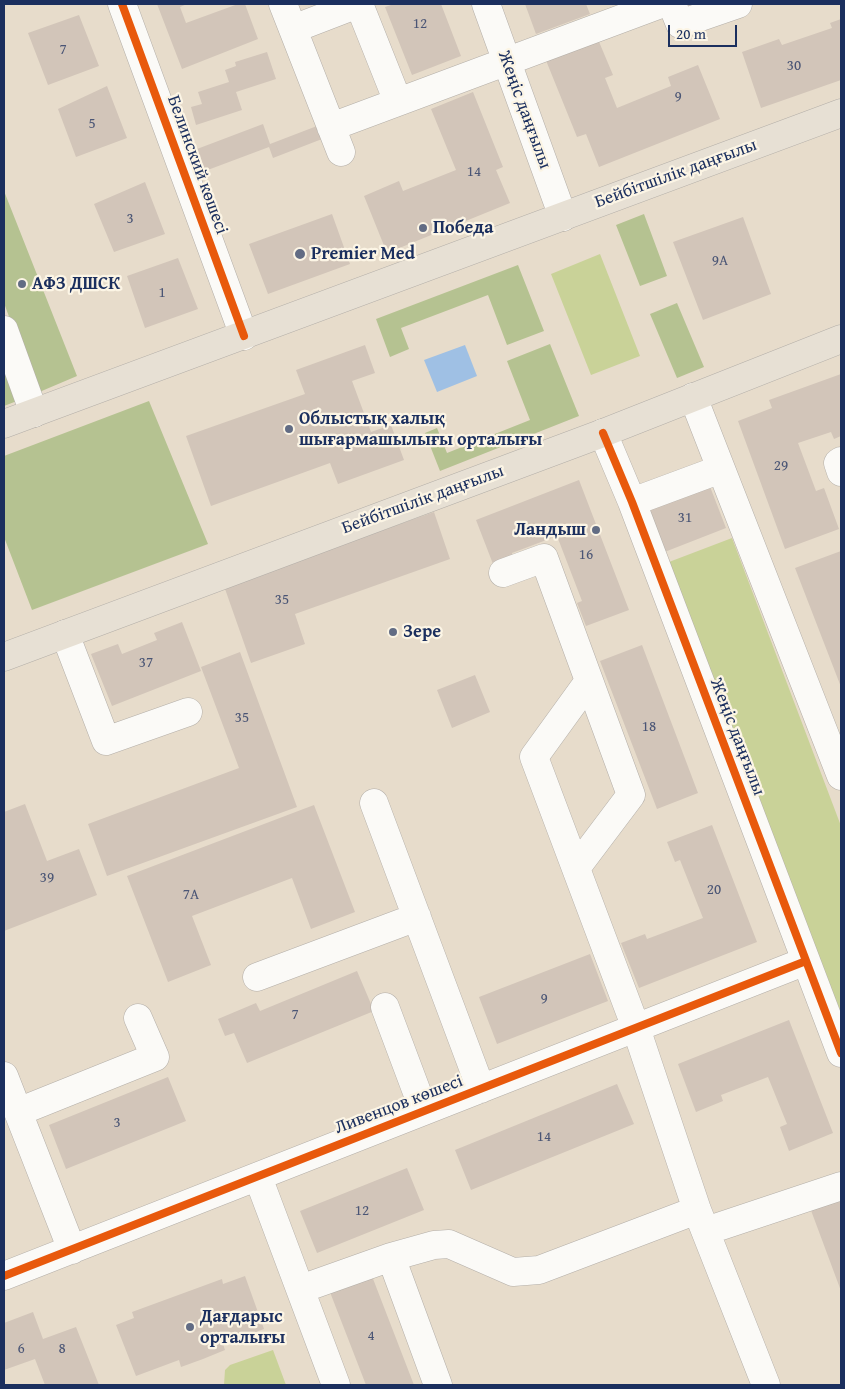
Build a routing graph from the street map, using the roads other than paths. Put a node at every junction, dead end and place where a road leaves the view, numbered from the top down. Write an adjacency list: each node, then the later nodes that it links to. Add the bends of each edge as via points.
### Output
1 (122, 4): 16 (street, Белинский көшесі)
2 (283, 4): 8 (street)
3 (359, 4): 8 (street); 10 (street)
4 (486, 4): 9 (street, Жеңіс даңғылы)
5 (662, 4): 9 (street)
6 (672, 4): 7 (street, via 680,24)
7 (738, 4)
8 (293, 29): 12 (street)
9 (507, 63): 10 (street); 14 (street, Жеңіс даңғылы)
10 (398, 102): 12 (street)
11 (841, 113): 14 (main road, Бейбітшілік даңғылы)
12 (331, 127): 13 (street)
13 (341, 152)
14 (563, 216): 16 (main road, Бейбітшілік даңғылы)
15 (4, 330): 19 (street)
16 (244, 336): 19 (main road, Бейбітшілік даңғылы)
17 (841, 339): 18 (main road, Бейбітшілік даңғылы)
18 (693, 397): 21 (main road, Бейбітшілік даңғылы); 23 (street)
19 (34, 412): 20 (main road, Бейбітшілік даңғылы)
20 (4, 424)
21 (603, 433): 25 (street, Жеңіс даңғылы); 27 (main road, Бейбітшілік даңғылы)
22 (841, 461): 24 (street, via 838,462)
23 (721, 469): 25 (street); 31 (street)
24 (841, 472)
25 (632, 502): 36 (street, Жеңіс даңғылы)
26 (503, 573): 29 (street, via 544,558)
27 (65, 634): 28 (main road, Бейбітшілік даңғылы); 30 (street, via 106,741)
28 (4, 657)
29 (589, 681): 34 (street, via 534,757); 34 (street, via 631,795)
30 (188, 712)
31 (831, 722): 32 (street)
32 (841, 776)
33 (374, 803): 35 (street)
34 (576, 868): 40 (street)
35 (417, 917): 37 (street); 43 (street)
36 (806, 961): 40 (street, Ливенцов көшесі); 41 (street, Жеңіс даңғылы)
37 (257, 977)
38 (385, 1007): 44 (street)
39 (138, 1018): 45 (street, via 155,1057)
40 (636, 1028): 43 (street, Ливенцов көшесі); 48 (street)
41 (841, 1054)
42 (4, 1076): 45 (street)
43 (481, 1089): 44 (street, Ливенцов көшесі)
44 (424, 1111): 46 (street, Ливенцов көшесі)
45 (18, 1112): 49 (street)
46 (258, 1177): 49 (street, Ливенцов көшесі); 52 (street)
47 (841, 1186): 48 (street)
48 (702, 1220): 50 (street, via 539,1270 514,1272 449,1244); 55 (street)
49 (72, 1250): 51 (street, Ливенцов көшесі)
50 (391, 1257): 52 (street); 54 (street)
51 (4, 1276)
52 (301, 1289): 53 (street)
53 (336, 1385)
54 (438, 1385)
55 (766, 1385)

